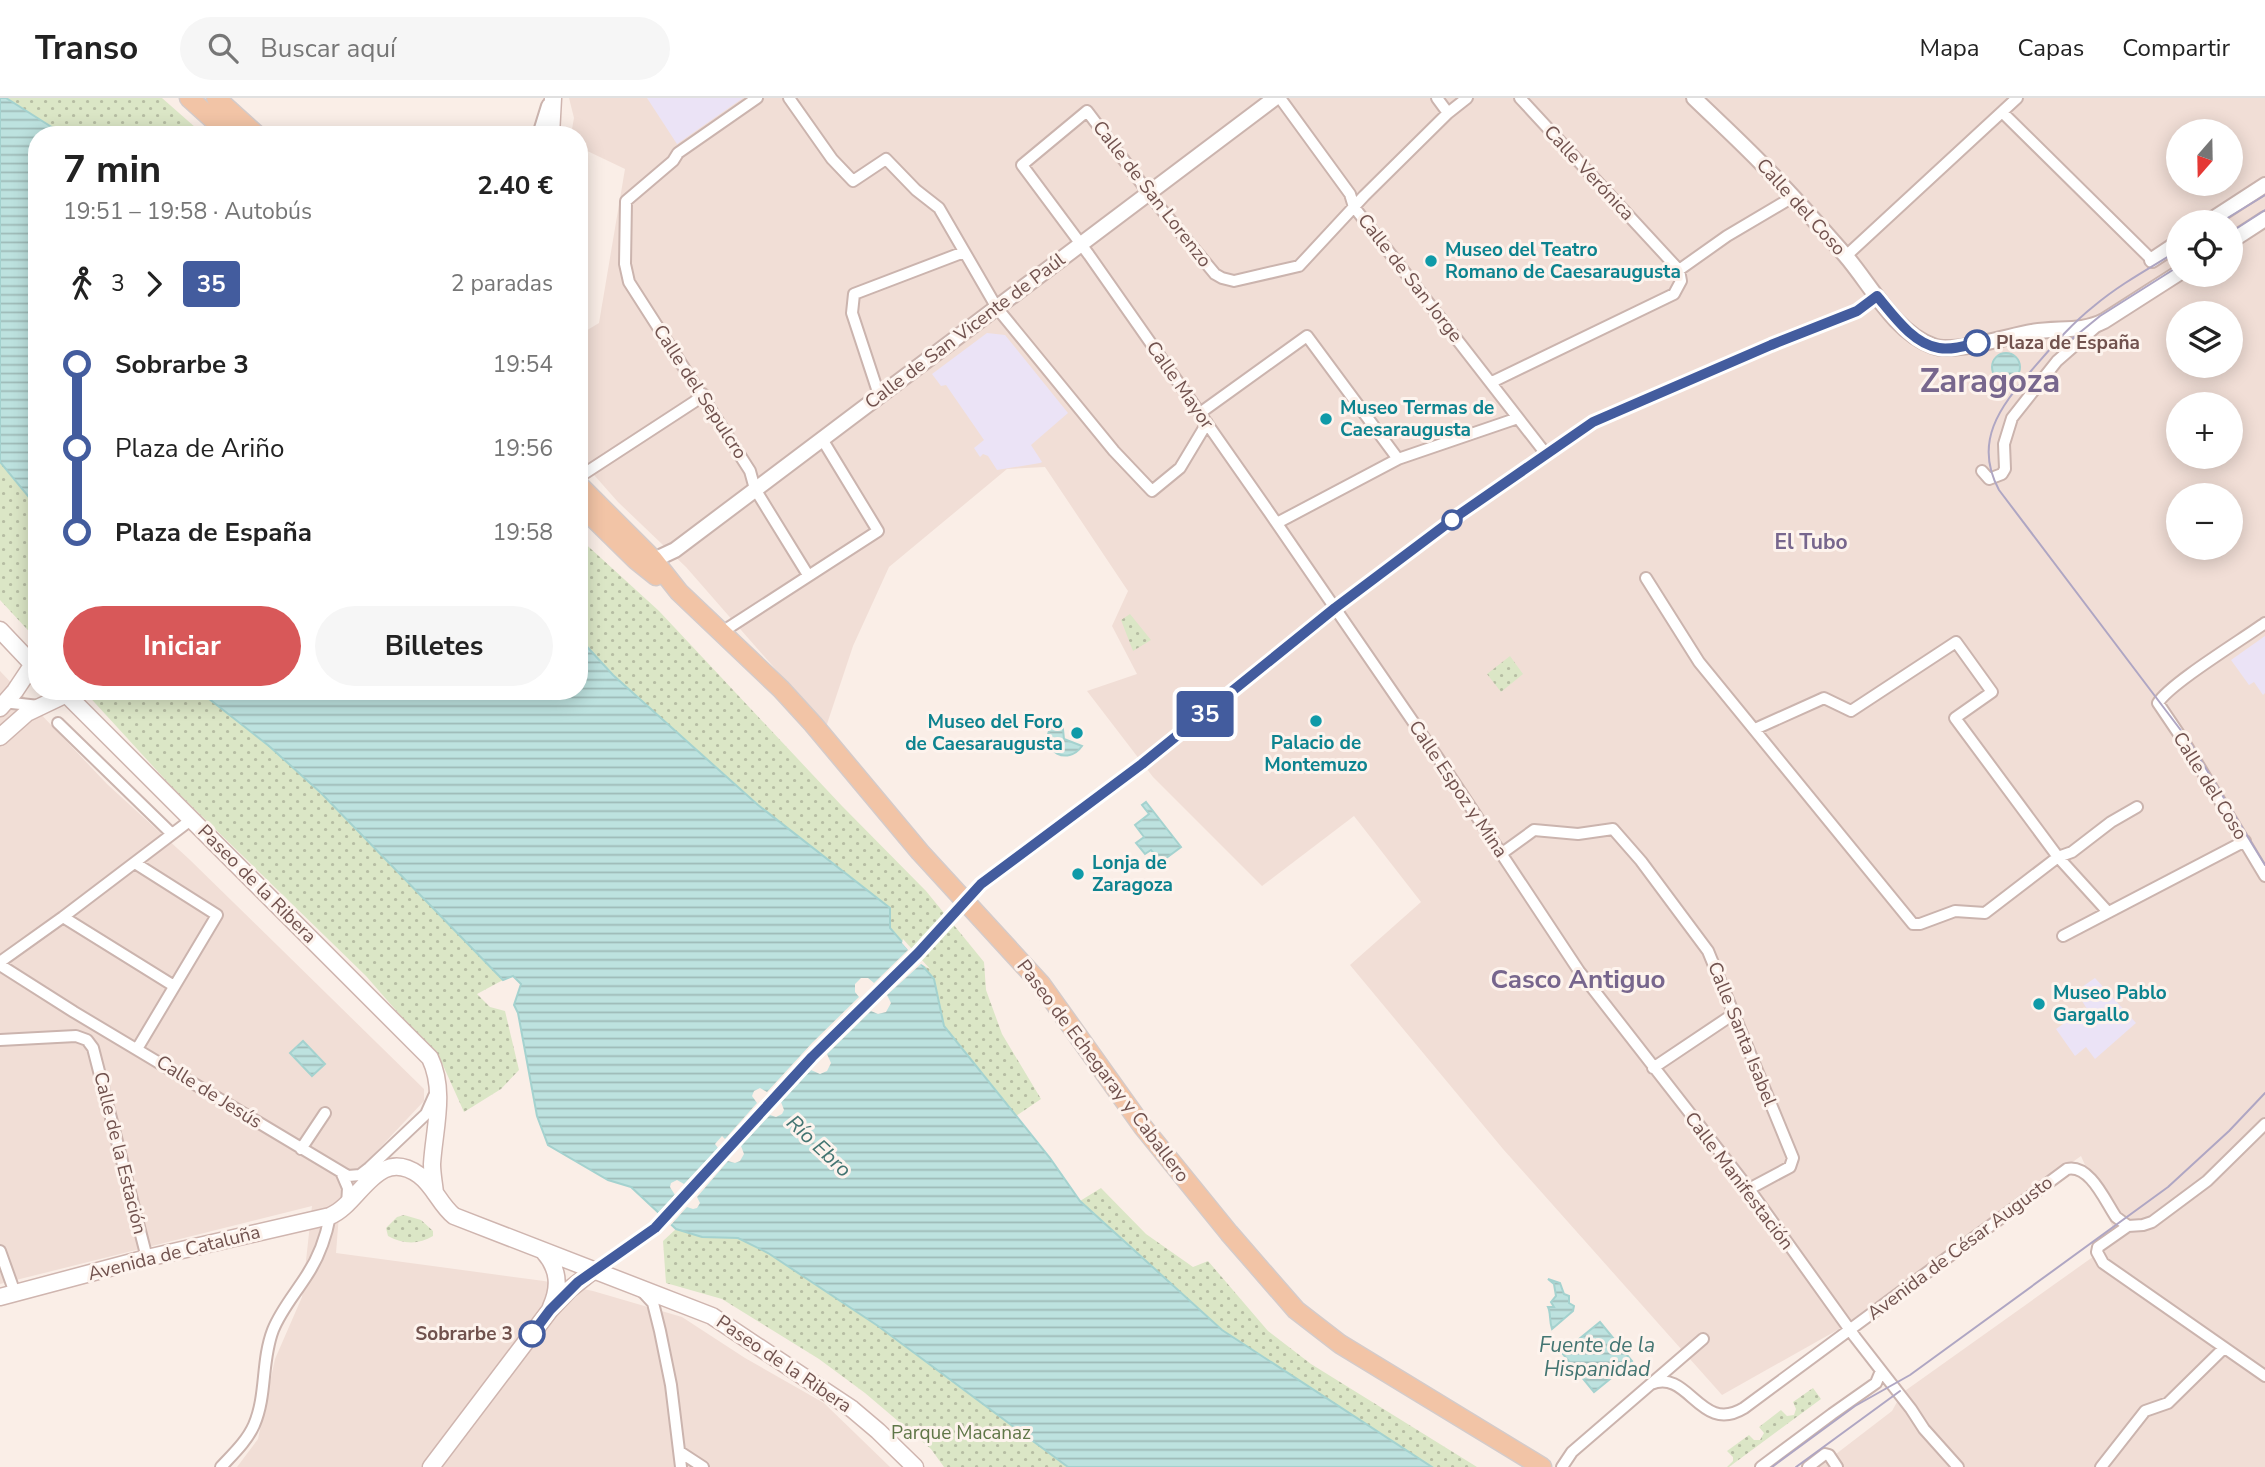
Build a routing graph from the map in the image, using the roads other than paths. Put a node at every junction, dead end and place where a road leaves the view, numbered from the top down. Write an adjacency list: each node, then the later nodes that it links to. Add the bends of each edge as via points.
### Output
1 (189, 98): 14 (main road)
2 (552, 98): 17 (street); 18 (main road)
3 (757, 98): 38 (street, Calle del Sepulcro, via 678,152 625,202 629,282)
4 (789, 98): 29 (street, via 853,181 886,159 939,208)
5 (1277, 98): 21 (street, Calle de San Vicente de Paúl); 23 (street, Calle de San Jorge, via 1350,194)
6 (1437, 98): 13 (street)
7 (1467, 98): 13 (street)
8 (1520, 98): 32 (street, Calle Verónica)
9 (1694, 98): 22 (street, Calle del Coso)
10 (2017, 98): 12 (street)
11 (222, 100): 15 (main road); 16 (main road)
12 (2002, 112): 30 (street); 31 (street)
13 (1448, 113): 23 (street)
14 (221, 126)
15 (229, 126)
16 (248, 126)
17 (543, 126)
18 (551, 126)
19 (1022, 165): 21 (street, Calle de San Lorenzo, via 1087,111); 27 (street, Calle Mayor)
20 (2265, 185): 24 (street)
21 (1150, 192): 23 (street, Calle de San Lorenzo, via 1215,274 1234,281 1299,266); 27 (street, Calle de San Vicente de Paúl)
22 (1793, 197): 30 (street, Calle del Coso); 32 (street, via 1727,236)
23 (1354, 207): 37 (street, Calle de San Jorge)
24 (2226, 210)
25 (2265, 219): 26 (street)
26 (2243, 233)
27 (1081, 244): 35 (street, Calle de San Vicente de Paúl); 40 (street, Calle Mayor)
28 (2166, 251): 31 (street)
29 (964, 252): 35 (street); 39 (street, via 854,294 852,313)
30 (1846, 256): 34 (street, Calle del Coso)
31 (2152, 260)
32 (1680, 275): 37 (street, via 1674,295)
33 (2166, 281): 36 (street)
34 (1877, 296): 36 (street, Calle del Coso, via 1923,342 1941,349); 44 (street, via 1857,311 1593,422)
35 (997, 308): 39 (street, Calle de San Vicente de Paúl); 42 (street, via 1152,491 1180,468)
36 (2100, 323): 47 (street, via 2057,361 2012,418 2004,444 2003,474 1989,479)
37 (1492, 382): 41 (street, Calle de San Jorge)
38 (703, 394): 46 (street); 48 (street, Calle del Sepulcro, via 750,471)
39 (879, 396): 43 (street, Calle de San Vicente de Paúl)
40 (1200, 413): 42 (street, Calle Mayor); 45 (street, via 1307,336)
41 (1518, 418): 44 (street, Calle de San Jorge); 45 (street)
42 (1207, 423): 51 (street, Calle Mayor)
43 (822, 439): 48 (street, Calle de San Vicente de Paúl); 54 (street, via 878,531)
44 (1546, 454): 57 (street)
45 (1398, 459): 51 (street)
46 (588, 471)
47 (1982, 471)
48 (755, 489): 53 (street, Calle de San Vicente de Paúl, via 675,550); 54 (street, Calle del Sepulcro)
49 (588, 494): 53 (main road, Paseo de Echegaray y Caballero)
50 (588, 513): 52 (main road, Paseo de Echegaray y Caballero)
51 (1277, 523): 57 (street, Calle Mayor)
52 (624, 548): 53 (street); 56 (main road, Paseo de Echegaray y Caballero)
53 (653, 559): 56 (main road, Paseo de Echegaray y Caballero)
54 (808, 575): 60 (street)
55 (1646, 578): 68 (street, via 1699,662)
56 (679, 592): 60 (main road, Paseo de Echegaray y Caballero)
57 (1335, 608): 74 (street, Calle Espoz y Mina); 78 (street, via 1142,764 981,884)
58 (2265, 624): 73 (street, Calle del Coso, via 2158,703)
59 (0, 630): 61 (main road)
60 (722, 632): 78 (main road, Paseo de Echegaray y Caballero, via 805,715)
61 (28, 657)
62 (28, 672): 65 (main road)
63 (52, 700): 66 (main road)
64 (75, 700): 71 (main road, Paseo de la Ribera)
65 (2, 704): 66 (street)
66 (40, 706): 69 (main road)
67 (58, 723): 72 (street)
68 (1755, 729): 75 (street, via 1917,925 1955,911 1985,913); 75 (street, via 1820,699 1851,711 1956,642 1992,692 1955,718)
69 (0, 737)
70 (2137, 807): 75 (street)
71 (192, 819): 72 (street); 93 (main road, Paseo de la Ribera, via 430,1058)
72 (172, 834): 76 (street)
73 (2245, 841): 77 (street, Calle del Coso); 79 (street)
74 (1501, 854): 83 (street, Calle Espoz y Mina); 86 (street, Calle Santa Isabel, via 1534,830 1618,832 1708,951)
75 (2058, 857): 79 (street)
76 (135, 863): 80 (street); 84 (street, via 217,915)
77 (2265, 876)
78 (966, 901): 106 (street, via 812,1057 655,1228); 123 (main road, Paseo de Echegaray y Caballero, via 1041,984 1143,1127 1296,1310 1340,1344)
79 (2108, 912): 81 (street)
80 (63, 917): 82 (street); 84 (street)
81 (2063, 936)
82 (0, 963): 85 (street, Calle de Jesús)
83 (1579, 971): 92 (street, Calle Manifestación)
84 (173, 986): 91 (street)
85 (74, 1012): 87 (street, Calle de Jesús); 88 (street)
86 (1735, 1013): 92 (street); 98 (street, Calle Santa Isabel, via 1793,1158 1790,1167)
87 (111, 1034): 90 (street); 91 (street, Calle de Jesús)
88 (68, 1036): 89 (street); 90 (street, via 84,1038)
89 (5, 1040)
90 (93, 1048): 105 (street, Calle de la Estación)
91 (137, 1049): 96 (street, Calle de Jesús)
92 (1653, 1068): 98 (street, Calle Manifestación)
93 (437, 1084): 97 (street, via 430,1107 418,1122 365,1172); 99 (main road, Paseo de la Ribera, via 432,1164)
94 (325, 1113): 96 (street)
95 (2265, 1124): 102 (street, via 2207,1181 2148,1224)
96 (301, 1149): 97 (street, Calle de Jesús)
97 (342, 1174): 100 (street, via 348,1188)
98 (1749, 1189): 110 (street, Calle Manifestación)
99 (435, 1195): 100 (main road, Avenida de Cataluña, via 419,1175 395,1168 375,1174); 104 (main road, Paseo de la Ribera, via 454,1216)
100 (347, 1206): 101 (main road, Avenida de Cataluña)
101 (330, 1216): 105 (main road, Avenida de Cataluña); 118 (street, via 317,1257 269,1341 253,1427)
102 (2128, 1226): 110 (street, Avenida de César Augusto, via 2116,1217 2085,1172 2069,1168); 112 (street, via 2098,1247 2103,1263)
103 (0, 1251): 108 (street)
104 (544, 1252): 106 (main road, Paseo de la Ribera); 109 (main road, via 558,1278)
105 (147, 1258): 108 (main road, Avenida de Cataluña)
106 (594, 1270): 107 (main road, Paseo de la Ribera); 109 (main road)
107 (634, 1284): 116 (street, via 653,1303); 122 (main road, Paseo de la Ribera, via 701,1311 744,1335 852,1409)
108 (7, 1295)
109 (550, 1310): 119 (main road)
110 (1850, 1329): 113 (street, Calle Manifestación); 115 (street, via 1732,1414 1706,1410 1668,1382)
111 (1703, 1339): 115 (street)
112 (2223, 1349): 114 (street); 128 (street, via 2168,1403 2141,1414)
113 (1881, 1371): 125 (street, via 1877,1383); 127 (street, Calle Manifestación)
114 (2265, 1376)
115 (1651, 1384): 124 (street, via 1572,1452)
116 (680, 1452): 120 (street); 121 (street)
117 (1833, 1461): 126 (street)
118 (221, 1467)
119 (431, 1467)
120 (681, 1467)
121 (703, 1467)
122 (915, 1467)
123 (1542, 1467)
124 (1562, 1467)
125 (1761, 1467)
126 (1808, 1467)
127 (1958, 1467)
128 (2101, 1467)

